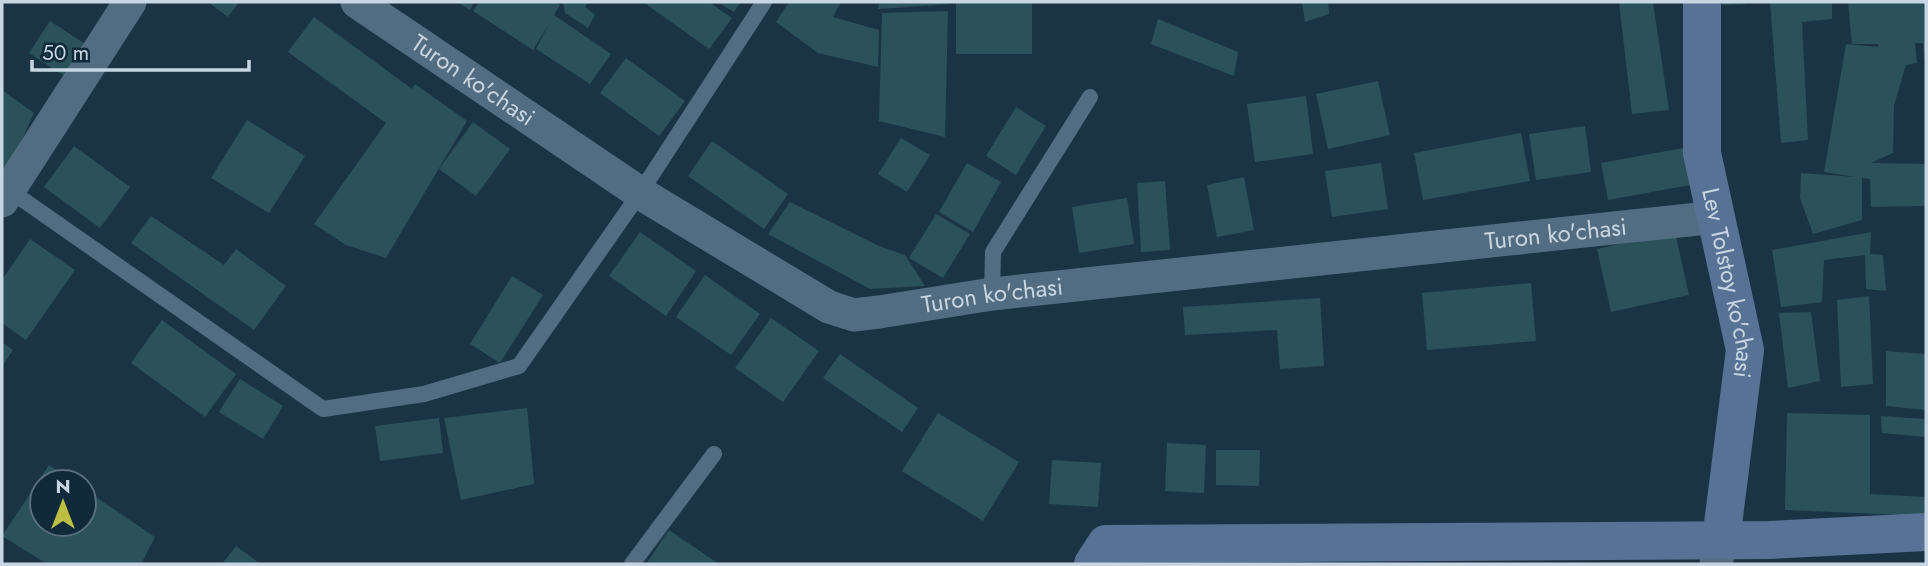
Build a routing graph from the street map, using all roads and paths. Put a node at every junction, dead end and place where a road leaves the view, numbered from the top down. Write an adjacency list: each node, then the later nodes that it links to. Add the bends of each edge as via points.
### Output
1 (130, 2): 7 (street)
2 (357, 2): 6 (street, Turon ko'chasi)
3 (764, 2): 6 (lane)
4 (1702, 2): 8 (street, Lev Tolstoy ko'chasi, via 1702,153)
5 (1090, 97): 9 (lane, via 993,252)
6 (640, 193): 7 (lane, via 519,366 424,394 323,409); 9 (street, Turon ko'chasi, via 829,306 854,315)
7 (6, 196)
8 (1717, 217): 9 (street, Turon ko'chasi); 12 (street, Lev Tolstoy ko'chasi, via 1745,350)
9 (992, 293)
10 (714, 454): 13 (lane)
11 (1926, 532): 12 (street, via 1770,540)
12 (1718, 552): 14 (street, via 1106,544)
13 (632, 564)
14 (1093, 564)

